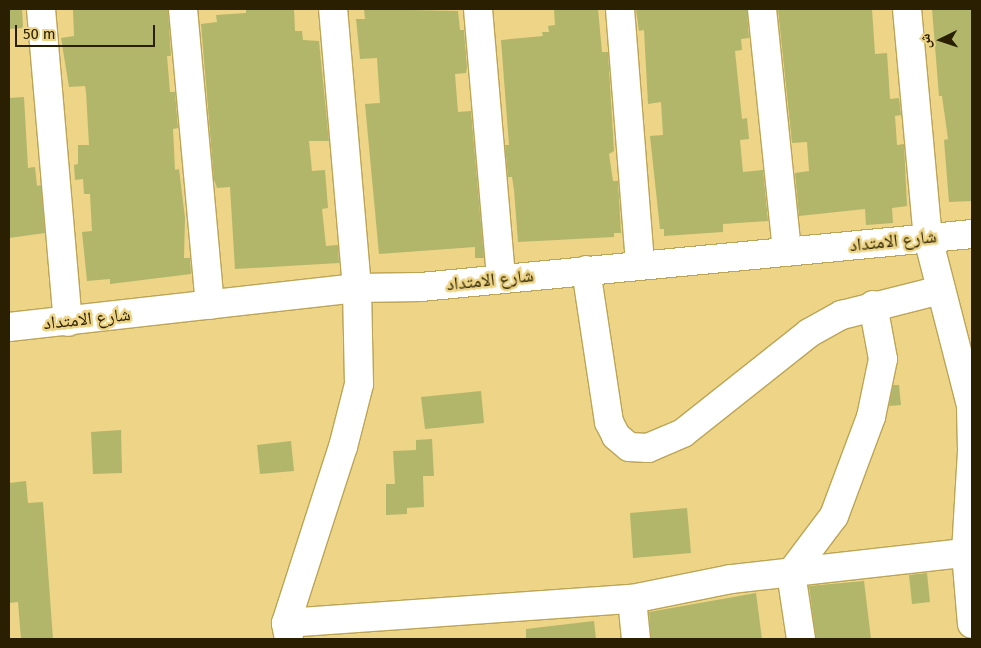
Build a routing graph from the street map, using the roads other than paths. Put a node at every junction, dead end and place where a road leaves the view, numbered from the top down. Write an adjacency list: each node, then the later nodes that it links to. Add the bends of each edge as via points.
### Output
1 (41, 9): 18 (street)
2 (184, 9): 16 (street)
3 (333, 9): 14 (street)
4 (478, 9): 13 (street)
5 (620, 9): 11 (street)
6 (762, 9): 10 (street)
7 (908, 9): 9 (street)
8 (972, 234): 9 (street, شارع الامتداد)
9 (928, 238): 10 (street, شارع الامتداد); 15 (street)
10 (787, 252): 11 (street, شارع الامتداد)
11 (640, 265): 12 (street, شارع الامتداد)
12 (586, 270): 13 (street, شارع الامتداد); 17 (street, via 609,422 629,447 648,448 683,433 809,333 842,315)
13 (501, 278): 14 (street, شارع الامتداد, via 422,287)
14 (357, 288): 16 (street, شارع الامتداد); 24 (street, via 359,384 344,447)
15 (941, 290): 17 (street); 20 (street, via 971,406)
16 (210, 305): 18 (street, شارع الامتداد)
17 (873, 305): 21 (street, via 883,359 871,417 834,516)
18 (68, 322): 19 (street, شارع الامتداد)
19 (9, 327)
20 (969, 553): 21 (street); 23 (street)
21 (791, 573): 22 (street, via 731,579); 26 (street)
22 (632, 599): 24 (street); 25 (street)
23 (972, 624)
24 (287, 631)
25 (636, 639)
26 (801, 639)

